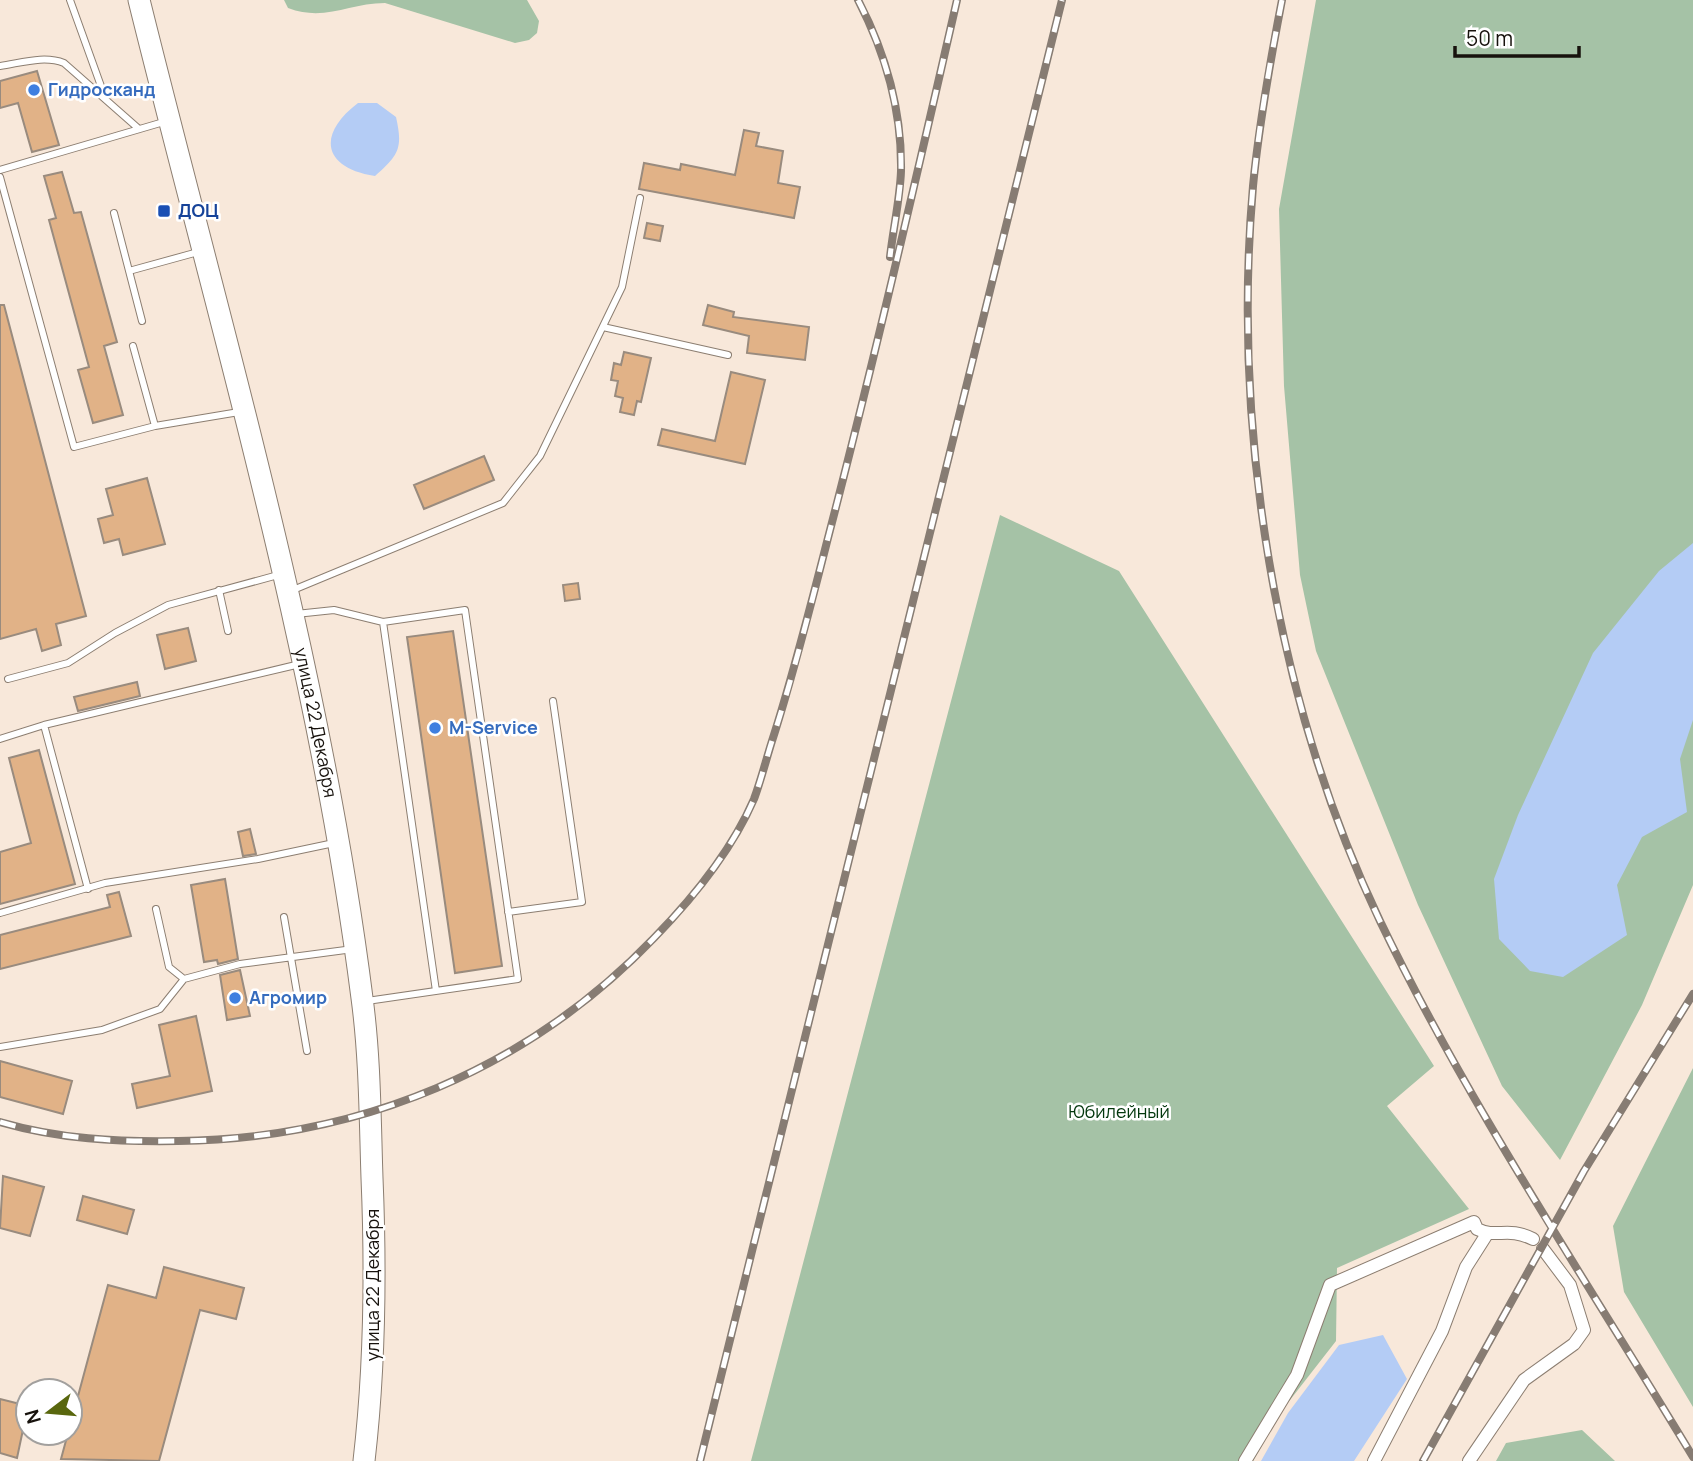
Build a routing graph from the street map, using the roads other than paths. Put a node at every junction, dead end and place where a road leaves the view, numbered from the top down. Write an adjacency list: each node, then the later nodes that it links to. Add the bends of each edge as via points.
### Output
1 (70, 0): 4 (lane)
2 (139, 0): 5 (main road, улица 22 Декабря)
3 (0, 66): 4 (lane, via 64,63)
4 (107, 104): 6 (lane)
5 (169, 121): 6 (lane); 11 (main road, улица 22 Декабря)
6 (139, 129): 7 (lane)
7 (0, 170)
8 (0, 177): 18 (lane, via 74,447)
9 (640, 198): 14 (lane, via 622,287)
10 (114, 213): 12 (lane)
11 (203, 251): 12 (lane); 17 (main road, улица 22 Декабря)
12 (129, 271): 13 (lane)
13 (142, 321)
14 (603, 327): 16 (lane); 19 (lane, via 540,456 503,503)
15 (133, 346): 18 (lane)
16 (728, 355)
17 (244, 411): 18 (lane); 19 (main road, улица 22 Декабря)
18 (155, 426)
19 (286, 583): 20 (lane); 21 (main road, улица 22 Декабря)
20 (219, 590): 23 (lane); 25 (lane, via 168,605 68,663)
21 (294, 614): 22 (lane, via 334,610); 24 (main road, улица 22 Декабря)
22 (383, 622): 32 (lane, via 465,610); 38 (lane)
23 (228, 631)
24 (305, 663): 27 (lane); 29 (main road, улица 22 Декабря)
25 (8, 679)
26 (553, 701): 32 (lane, via 582,902)
27 (44, 725): 28 (lane); 30 (lane)
28 (0, 739)
29 (339, 841): 30 (lane); 35 (main road, улица 22 Декабря)
30 (88, 889): 33 (lane)
31 (156, 909): 37 (lane, via 169,967)
32 (508, 912): 38 (lane, via 517,979)
33 (0, 914)
34 (284, 917): 36 (lane)
35 (355, 949): 36 (lane); 39 (main road, улица 22 Декабря)
36 (291, 958): 37 (lane, via 240,964); 41 (lane)
37 (184, 979): 40 (lane, via 160,1009 103,1030)
38 (436, 991): 39 (lane)
39 (363, 1002): 45 (main road, улица 22 Декабря, via 376,1272)
40 (0, 1047)
41 (307, 1051)
42 (1487, 1234): 43 (street, via 1508,1230); 46 (street, via 1474,1222 1330,1285 1297,1376); 47 (street, via 1466,1267 1442,1331)
43 (1533, 1239)
44 (1544, 1249): 48 (street, via 1570,1286 1584,1330 1574,1344 1524,1380)
45 (364, 1461)
46 (1245, 1461)
47 (1374, 1461)
48 (1469, 1461)

